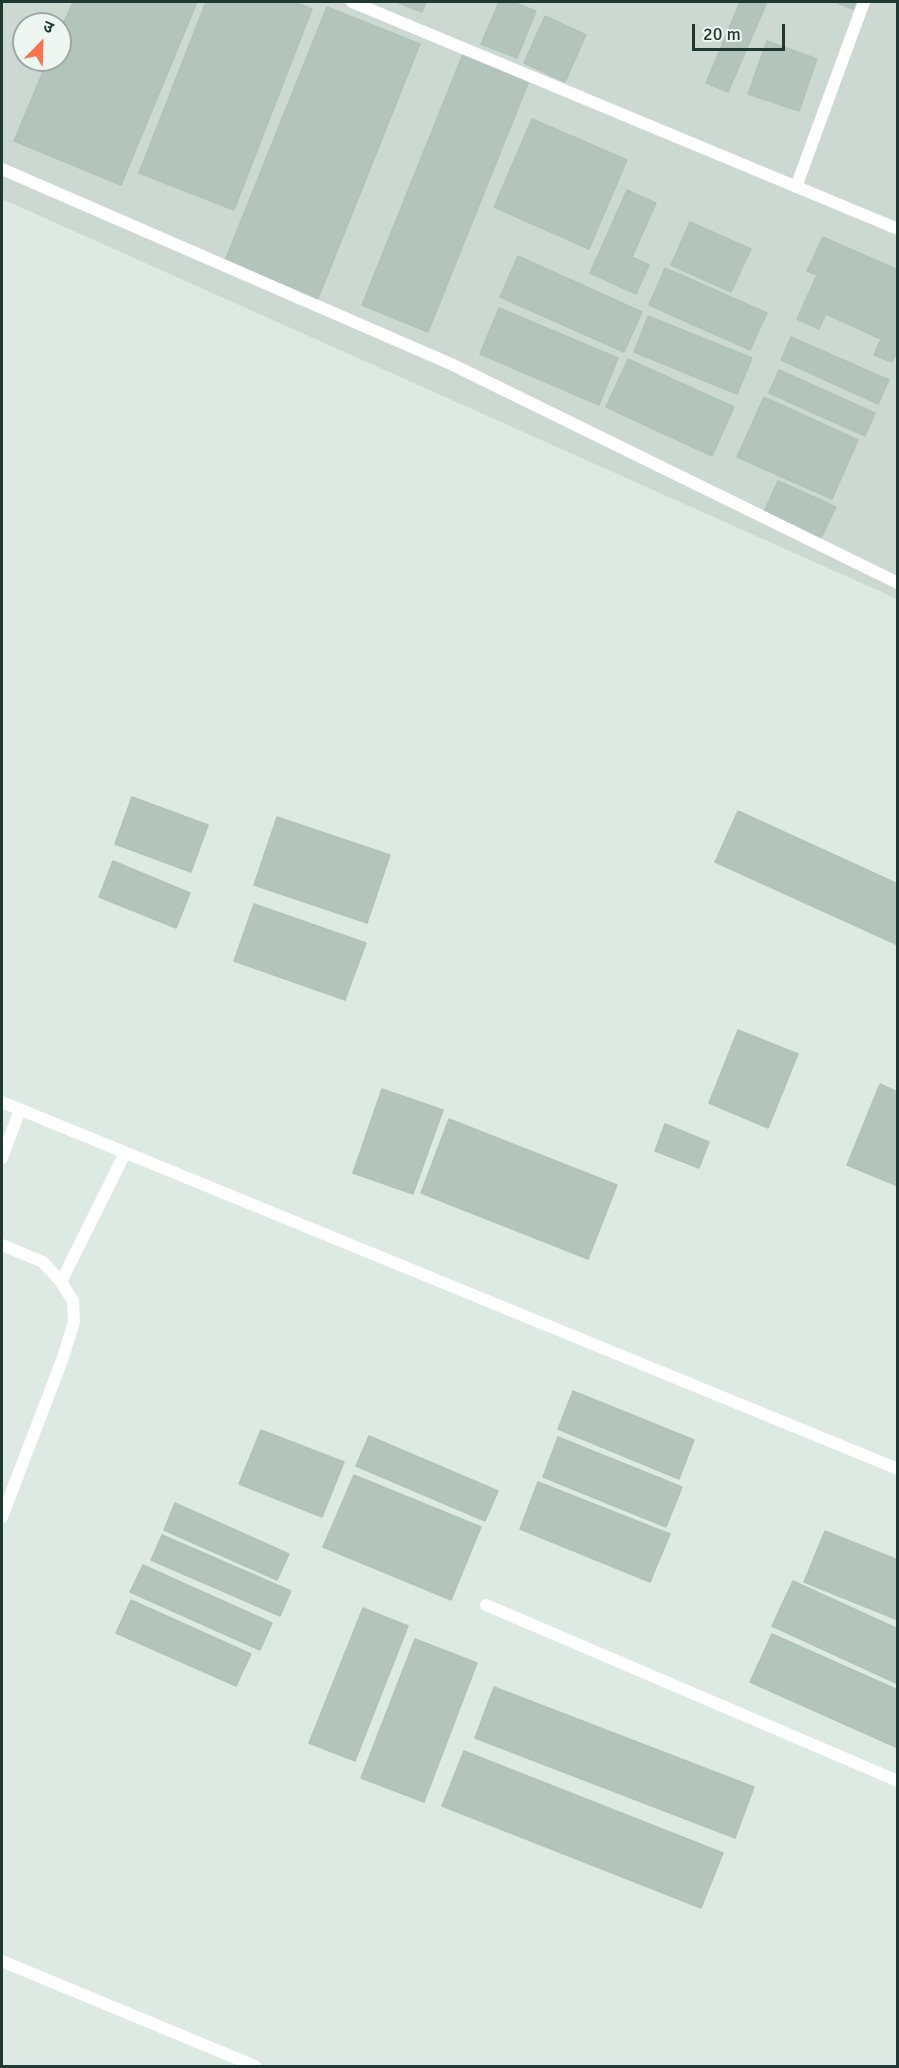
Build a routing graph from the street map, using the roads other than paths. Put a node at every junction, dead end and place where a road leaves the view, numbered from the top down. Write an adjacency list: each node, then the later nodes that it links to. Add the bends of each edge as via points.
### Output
1 (352, 2): 4 (lane)
2 (864, 2): 4 (lane)
3 (2, 169): 6 (lane, via 451,364)
4 (796, 187): 5 (lane)
5 (897, 229)
6 (897, 583)
7 (2, 1102): 8 (lane)
8 (21, 1110): 9 (lane); 10 (lane)
9 (125, 1153): 12 (lane); 13 (lane)
10 (2, 1158)
11 (2, 1245): 12 (lane, via 43,1262)
12 (61, 1282): 14 (lane, via 74,1301 74,1322)
13 (897, 1469)
14 (2, 1517)
15 (486, 1605): 16 (lane)
16 (897, 1781)
17 (2, 1961): 18 (lane)
18 (255, 2067)

